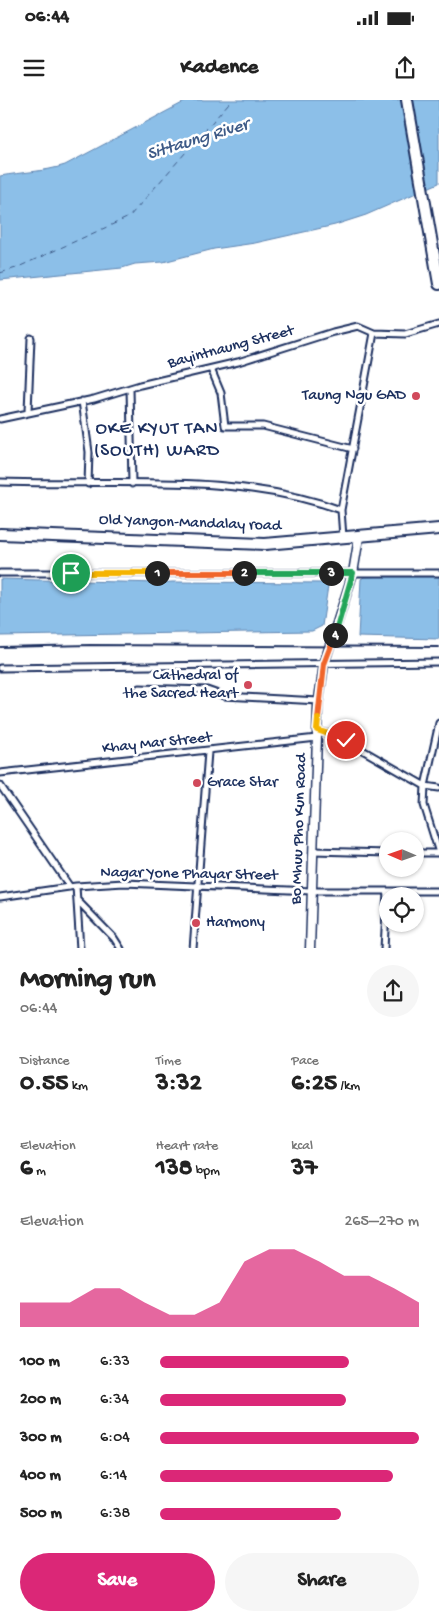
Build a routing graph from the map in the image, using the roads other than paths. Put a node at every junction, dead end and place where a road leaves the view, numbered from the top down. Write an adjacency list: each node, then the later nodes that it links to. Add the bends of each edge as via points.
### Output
1 (407, 100): 2 (highway)
2 (439, 284)
3 (439, 324): 4 (street, Bayintnaung Street, via 405,334)
4 (374, 333): 6 (street, Bayintnaung Street, via 358,326); 11 (street)
5 (31, 338): 9 (street)
6 (212, 368): 7 (street, Bayintnaung Street); 11 (street, via 221,393 226,426 263,426)
7 (130, 388): 8 (street, Bayintnaung Street); 14 (street)
8 (82, 401): 9 (street, Bayintnaung Street); 13 (street, via 89,452)
9 (28, 412): 10 (street, Bayintnaung Street)
10 (0, 419)
11 (353, 448): 15 (street)
12 (0, 482): 13 (street)
13 (88, 484): 14 (street)
14 (132, 484): 15 (street, via 215,484 290,494)
15 (342, 510): 19 (street)
16 (439, 529): 18 (highway, Old Yangon-Mandalay road)
17 (0, 534): 19 (highway, Old Yangon-Mandalay road, via 265,544)
18 (358, 537): 19 (highway, Old Yangon-Mandalay road); 21 (street, Bo Mhuu Pho Kun Road)
19 (343, 538)
20 (0, 573): 21 (street)
21 (353, 573): 22 (street); 24 (street, Bo Mhuu Pho Kun Road)
22 (439, 573)
23 (439, 662): 24 (street)
24 (324, 664): 25 (street); 27 (street, Bo Mhuu Pho Kun Road)
25 (0, 668)
26 (139, 688): 27 (street, via 182,688 207,690 224,696)
27 (319, 701): 29 (street, Bo Mhuu Pho Kun Road)
28 (439, 723): 30 (street)
29 (317, 734): 31 (street, Khay Mar Street); 34 (street, via 346,740); 36 (street, Bo Mhuu Pho Kun Road)
30 (437, 743): 34 (street)
31 (208, 752): 32 (street, Khay Mar Street); 40 (street)
32 (0, 772)
33 (0, 786): 41 (street)
34 (425, 786): 35 (street); 39 (street, via 424,805)
35 (439, 788)
36 (313, 852): 37 (street); 42 (street, Bo Mhuu Pho Kun Road)
37 (379, 853)
38 (424, 853): 39 (street)
39 (439, 853)
40 (198, 885): 41 (street, Nagar Yone Phayar Street, via 124,883); 42 (street, Nagar Yone Phayar Street); 51 (street)
41 (73, 887): 46 (street, Nagar Yone Phayar Street); 47 (street)
42 (312, 890): 43 (street, Nagar Yone Phayar Street); 52 (street, Bo Mhuu Pho Kun Road)
43 (379, 891)
44 (424, 891): 45 (street, Nagar Yone Phayar Street)
45 (439, 891)
46 (0, 897)
47 (77, 900): 49 (street); 50 (street)
48 (385, 932): 53 (street)
49 (80, 948)
50 (121, 948)
51 (193, 948)
52 (310, 948)
53 (384, 948)

